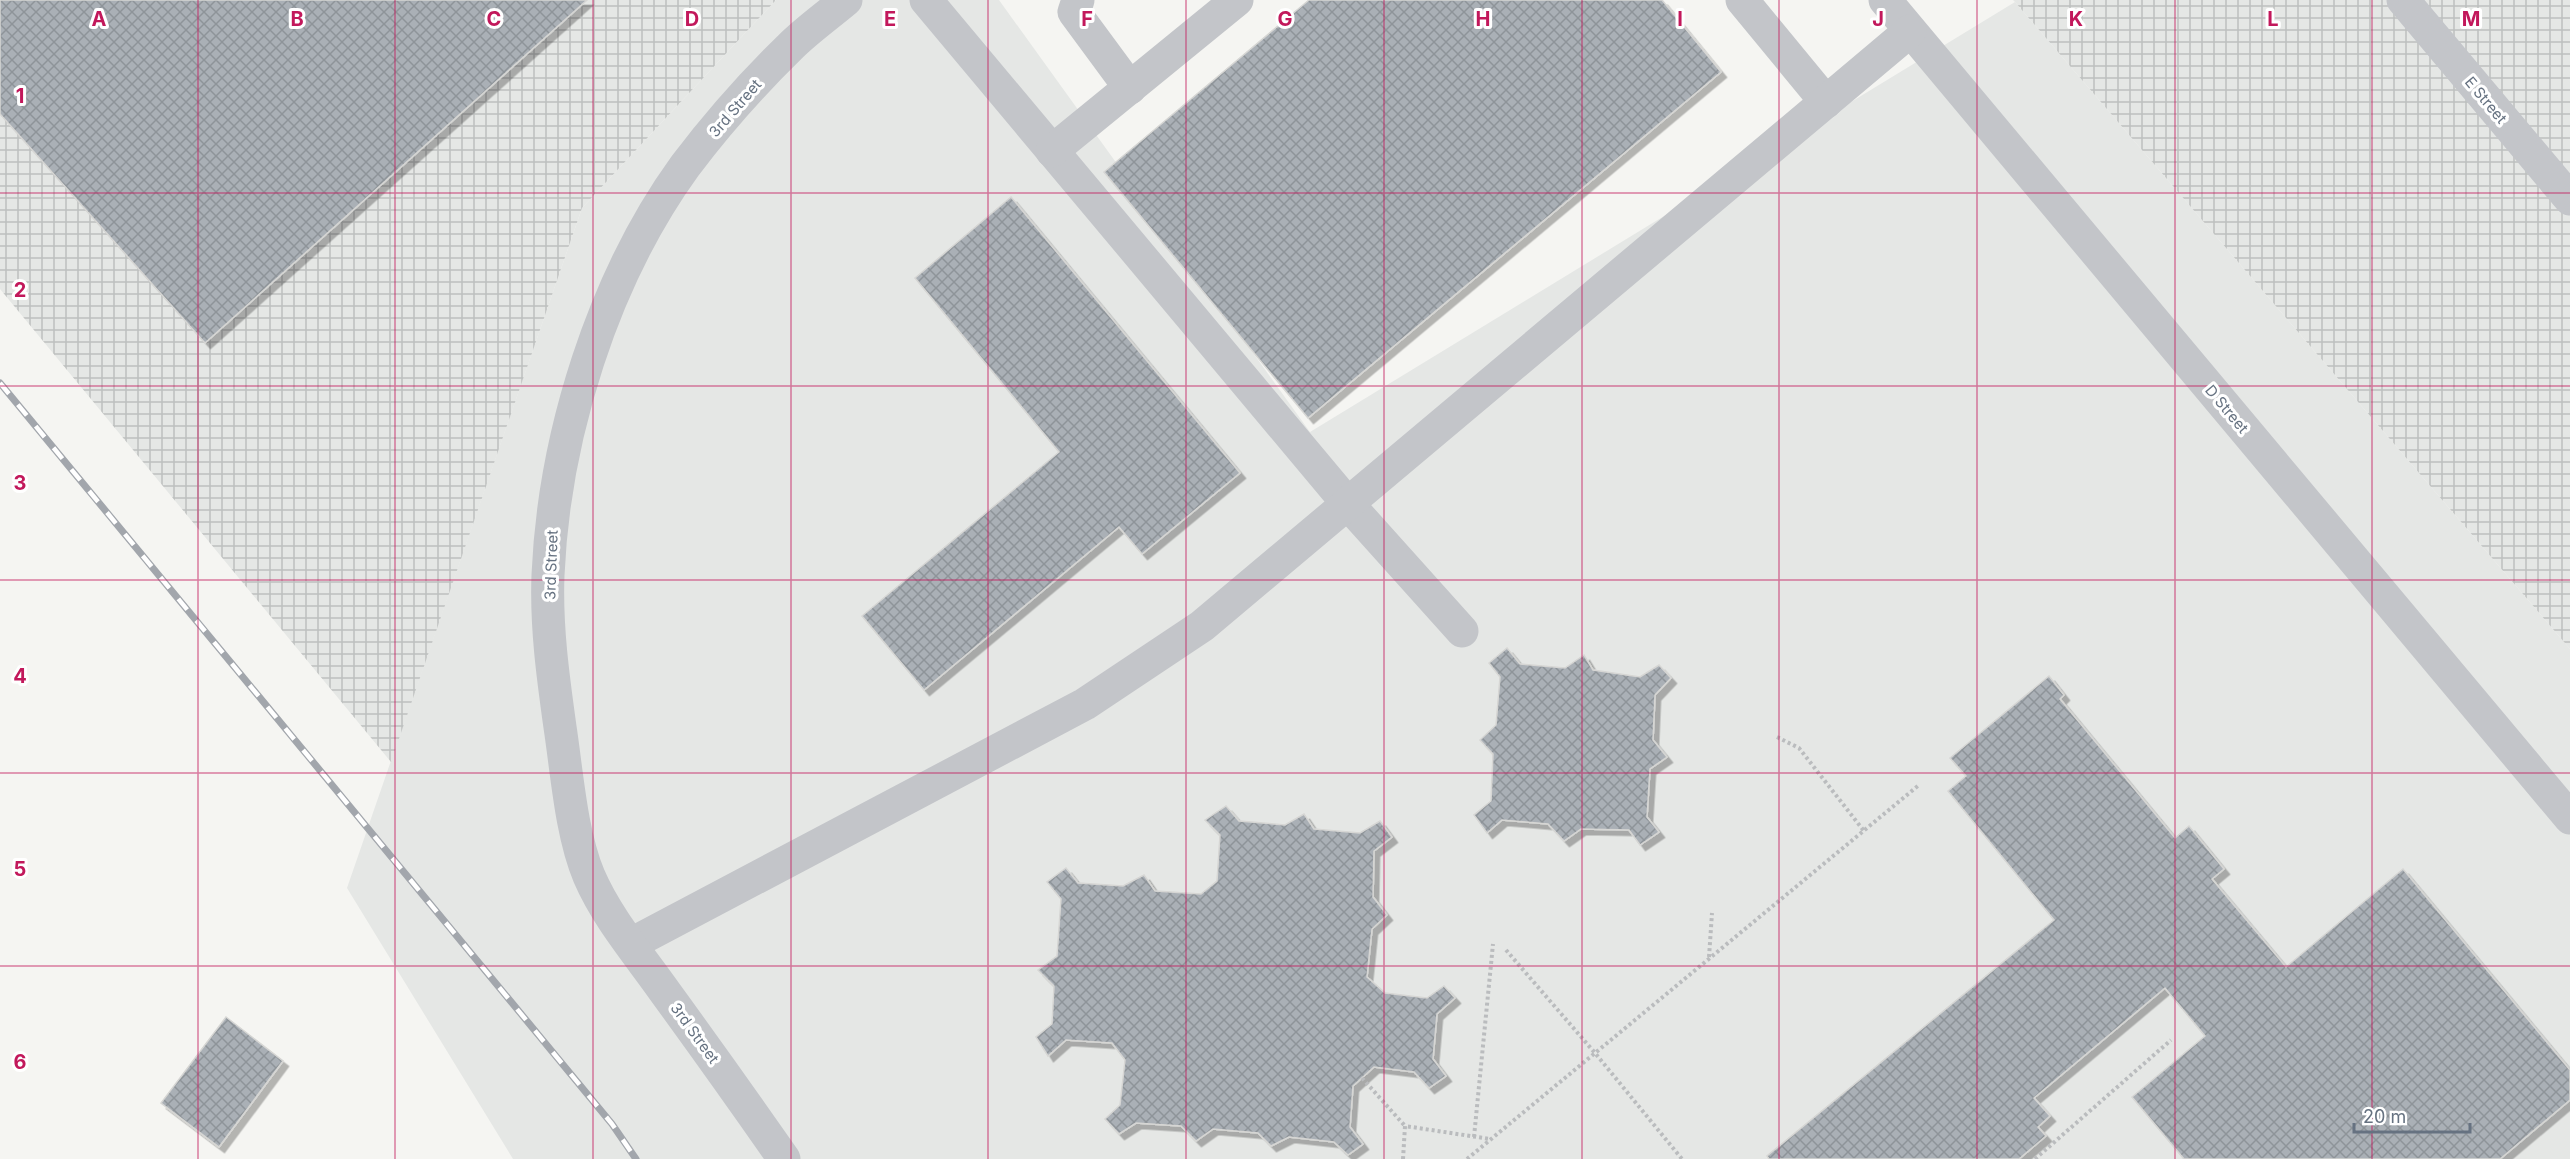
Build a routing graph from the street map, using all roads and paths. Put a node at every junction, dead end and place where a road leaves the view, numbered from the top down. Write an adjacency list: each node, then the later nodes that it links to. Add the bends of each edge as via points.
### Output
1 (846, 0): 20 (street, 3rd Street, via 790,46 734,107 679,177 647,227 613,295 585,371 568,438 554,511 548,577 551,664 574,821 589,875)
2 (926, 0): 11 (street)
3 (1078, 0): 9 (street, via 1074,12)
4 (1237, 0): 9 (street)
5 (1742, 0): 10 (street)
6 (1885, 0): 8 (street, D Street)
7 (2403, 0): 12 (street, E Street)
8 (1910, 31): 10 (street); 17 (street, D Street)
9 (1130, 88): 11 (street)
10 (1826, 102): 13 (street)
11 (1052, 151): 13 (street)
12 (2570, 200)
13 (1348, 504): 14 (street); 20 (street, via 1202,626 1085,704)
14 (1462, 631)
15 (1777, 737): 18 (path, via 1799,748)
16 (1919, 785): 18 (path)
17 (2570, 818)
18 (1864, 831): 23 (path)
19 (1713, 913): 23 (path)
20 (631, 944): 30 (street, 3rd Street)
21 (1493, 944): 28 (path)
22 (1506, 950): 25 (path)
23 (1709, 959): 25 (path)
24 (2171, 1040): 34 (path)
25 (1595, 1053): 29 (path); 33 (path)
26 (1362, 1078): 27 (path)
27 (1405, 1126): 28 (path); 31 (path)
28 (1474, 1137): 29 (path)
29 (1491, 1140): 32 (path)
30 (784, 1159)
31 (1403, 1159)
32 (1467, 1159)
33 (1682, 1159)
34 (2035, 1159)

